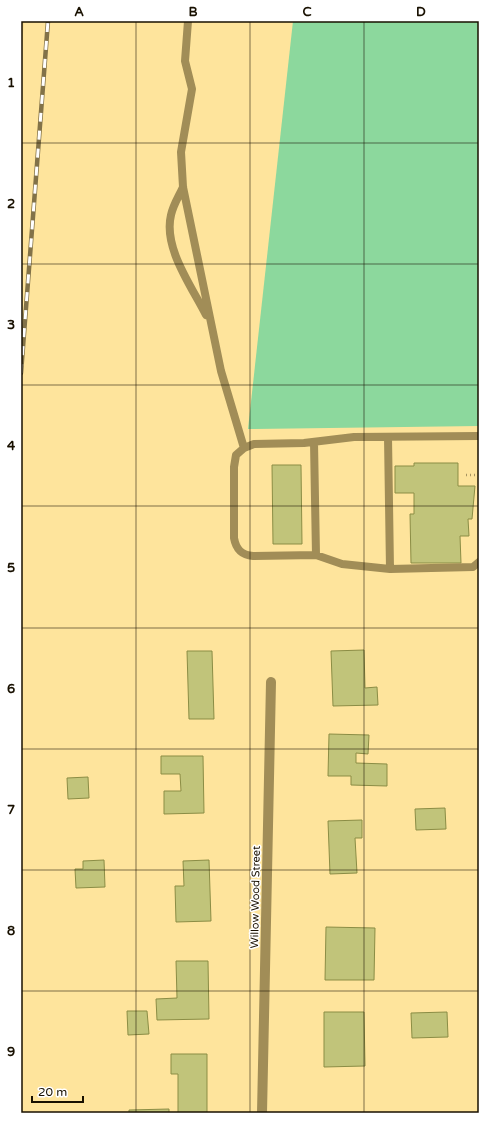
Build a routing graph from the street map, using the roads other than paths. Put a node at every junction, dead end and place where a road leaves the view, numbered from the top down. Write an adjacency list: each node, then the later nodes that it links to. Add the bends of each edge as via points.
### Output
1 (188, 21): 2 (lane, via 185,61 192,89 181,152)
2 (183, 187): 3 (lane); 3 (lane, via 171,216 173,250)
3 (213, 329): 7 (lane, via 221,371)
4 (479, 436): 5 (lane)
5 (388, 437): 6 (lane, via 354,437); 10 (lane)
6 (314, 442): 7 (lane, via 254,444); 8 (lane)
7 (244, 448): 8 (lane, via 236,456 234,467 235,546 246,555)
8 (316, 555): 10 (lane, via 342,564)
9 (479, 562): 10 (lane, via 473,567)
10 (390, 569)
11 (271, 682): 12 (street, Willow Wood Street)
12 (262, 1113)

